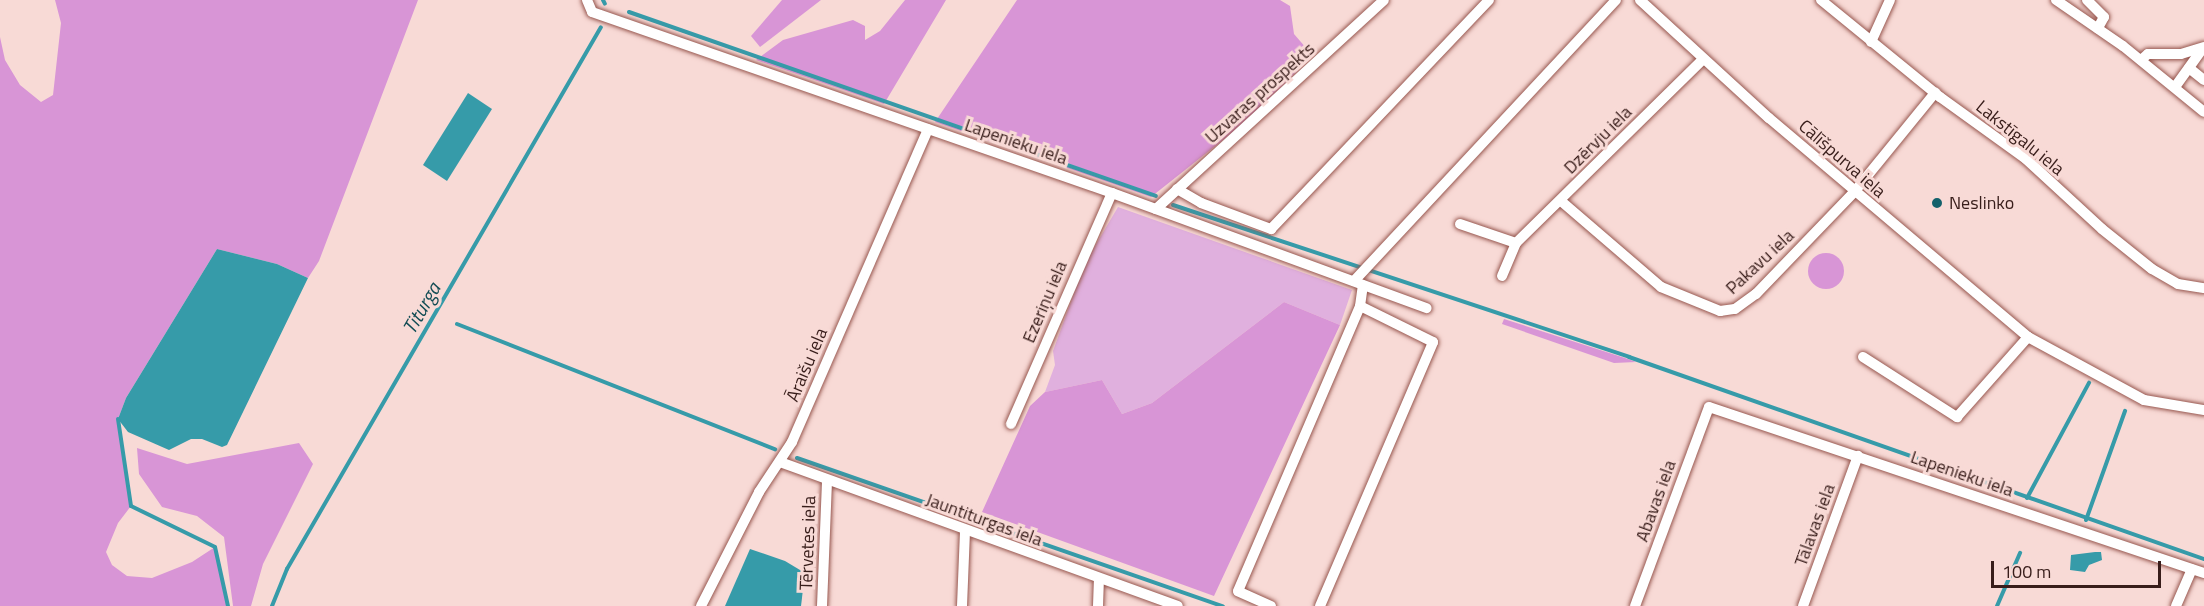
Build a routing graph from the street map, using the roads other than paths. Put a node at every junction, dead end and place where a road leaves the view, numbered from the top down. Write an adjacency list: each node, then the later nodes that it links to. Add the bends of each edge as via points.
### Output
1 (587, 0): 20 (street, Lapenieku iela, via 592,12)
2 (1384, 0): 21 (street, Uzvaras prospekts)
3 (1489, 0): 21 (street, via 1271,229 1201,203)
4 (1616, 0): 29 (street)
5 (1640, 0): 13 (street, Cālīšpurva iela)
6 (1821, 0): 11 (street, Lakstīgalu iela)
7 (1890, 0): 11 (street)
8 (2086, 0): 10 (street, via 2104,17)
9 (2059, 1): 10 (street)
10 (2098, 28): 14 (street)
11 (1871, 42): 18 (street, Lakstīgalu iela)
12 (2204, 48): 14 (street, via 2181,54 2148,54); 15 (street)
13 (1703, 59): 22 (street, Cālīšpurva iela); 24 (street, Dzērvju iela)
14 (2141, 60): 17 (street)
15 (2189, 68): 16 (street); 17 (street)
16 (2204, 80)
17 (2175, 87): 19 (street)
18 (1935, 93): 22 (street, Pakavu iela); 30 (street, Lakstīgalu iela, via 2026,159 2102,230 2152,269 2178,284)
19 (2204, 112)
20 (928, 129): 23 (street, Lapenieku iela); 39 (street, Āraišu iela)
21 (1177, 189): 25 (street, Uzvaras prospekts)
22 (1855, 191): 24 (street, Pakavu iela, via 1756,294 1735,309 1720,311 1661,287); 33 (street, Cālīšpurva iela)
23 (1112, 194): 25 (street, Lapenieku iela); 37 (street, Ezeriņu iela)
24 (1561, 201): 27 (street, Dzērvju iela)
25 (1156, 209): 29 (street, Lapenieku iela)
26 (1460, 224): 27 (street)
27 (1516, 243): 28 (street, Dzērvju iela)
28 (1502, 276)
29 (1358, 283): 31 (street); 32 (street, Lapenieku iela)
30 (2204, 288)
31 (1360, 306): 50 (street, via 1238,591); 51 (street, via 1432,342)
32 (1427, 308)
33 (2028, 337): 34 (street, via 1957,417); 36 (street, Cālīšpurva iela, via 2144,400)
34 (1863, 357)
35 (1709, 407): 38 (street, Lapenieku iela); 52 (street, Abavas iela)
36 (2204, 410)
37 (1011, 424)
38 (1858, 456): 42 (street, Lapenieku iela); 53 (street, Tālavas iela)
39 (780, 462): 40 (street, Jauntiturgas iela); 45 (street, Āraišu iela, via 759,492)
40 (827, 482): 41 (street, Jauntiturgas iela); 46 (street, Tērvetes iela)
41 (965, 531): 44 (street, Jauntiturgas iela); 47 (street)
42 (2192, 569): 43 (street, Lapenieku iela); 54 (street)
43 (2204, 573)
44 (1099, 579): 48 (street); 49 (street, Jauntiturgas iela)
45 (701, 606)
46 (822, 606)
47 (962, 606)
48 (1098, 606)
49 (1178, 606)
50 (1271, 606)
51 (1320, 606)
52 (1635, 606)
53 (1803, 606)
54 (2176, 606)

